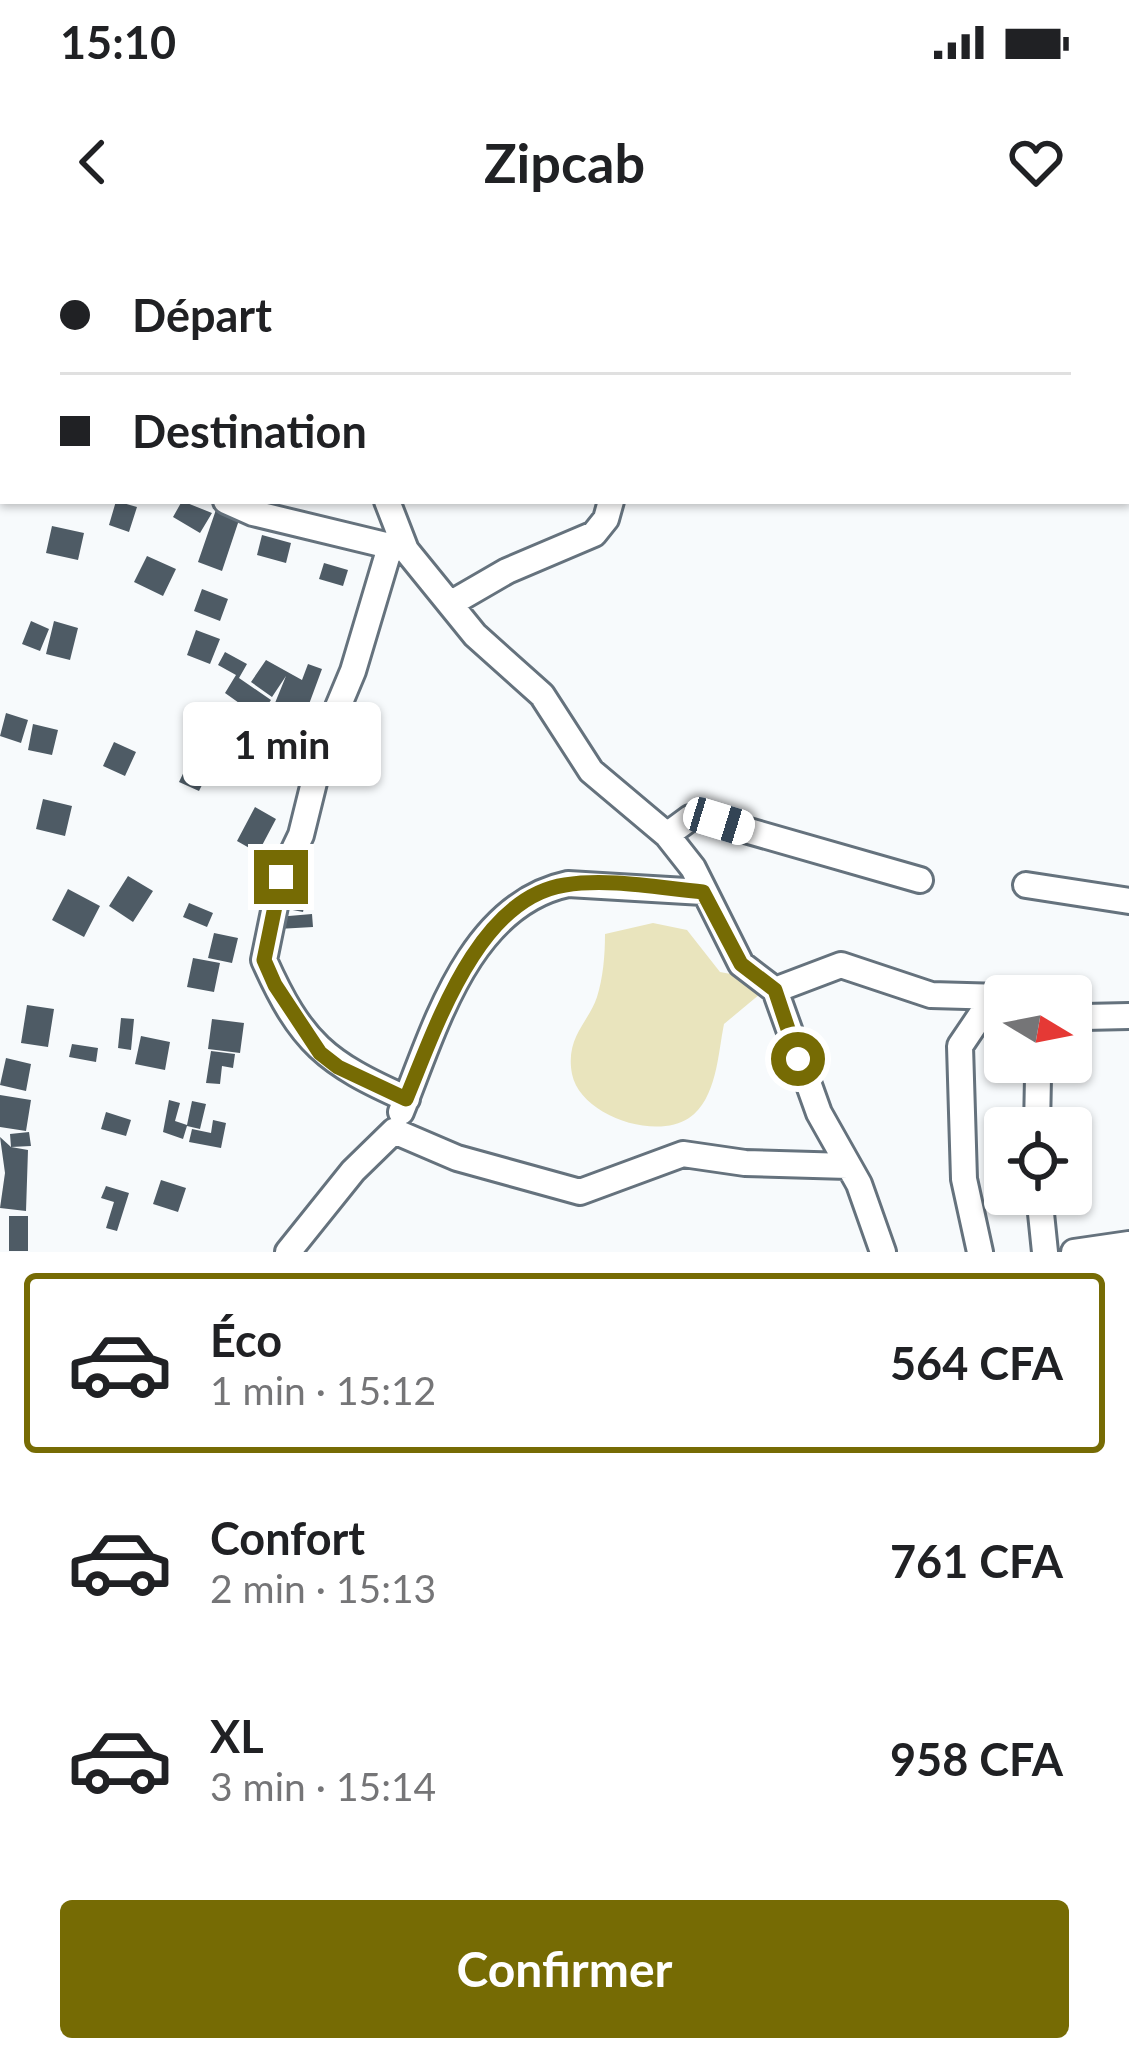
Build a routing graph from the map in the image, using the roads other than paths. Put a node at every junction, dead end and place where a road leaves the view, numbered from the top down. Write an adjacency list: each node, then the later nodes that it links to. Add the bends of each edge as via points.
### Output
1 (233, 504): 4 (street)
2 (388, 504): 4 (street)
3 (609, 504): 5 (street, via 594,534)
4 (398, 548): 5 (street); 14 (street, via 326,738 264,960 320,1053)
5 (450, 604): 6 (street, via 542,695 591,771)
6 (668, 835): 7 (street, via 700,818); 9 (street)
7 (920, 880)
8 (1026, 885): 10 (street)
9 (703, 892): 11 (street, via 741,964); 14 (street, via 568,884 508,916 456,982)
10 (1129, 901)
11 (775, 990): 12 (street, via 842,965 931,995); 16 (street, via 819,1114)
12 (984, 997)
13 (984, 1016): 21 (street, via 960,1046 964,1179)
14 (406, 1099): 15 (street)
15 (394, 1131): 16 (street, via 457,1158 580,1192 682,1154); 19 (street)
16 (848, 1166): 20 (street)
17 (1041, 1215): 22 (street)
18 (1129, 1244): 23 (street)
19 (287, 1252)
20 (883, 1252)
21 (980, 1252)
22 (1045, 1252)
23 (1074, 1252)

